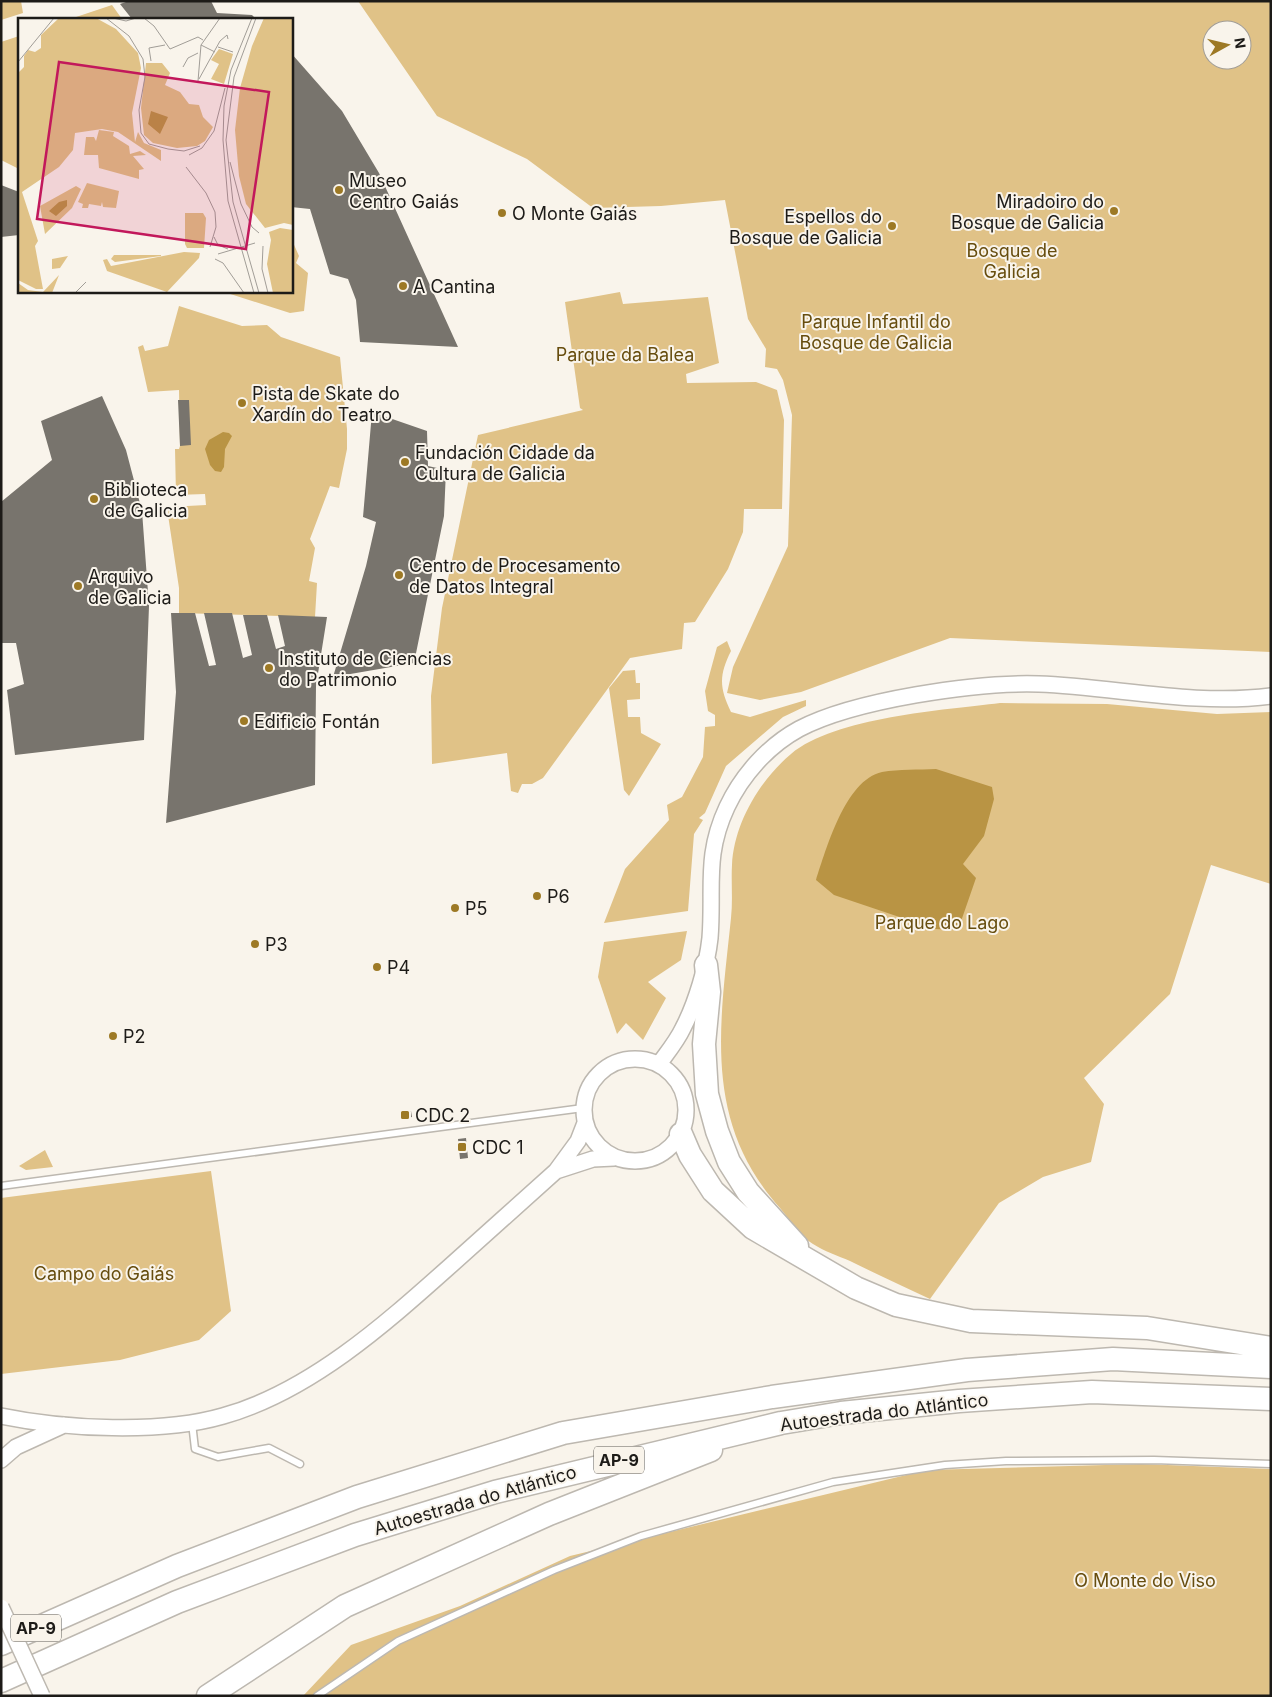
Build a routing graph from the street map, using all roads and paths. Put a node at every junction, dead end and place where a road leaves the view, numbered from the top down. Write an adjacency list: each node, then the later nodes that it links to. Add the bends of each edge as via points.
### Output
1 (1271, 696): 2 (street, via 1203,698 1038,684 988,687 923,694 832,715 798,730 762,758 741,780 715,837)
2 (706, 965): 3 (street, via 683,1028); 9 (highway, via 709,992 704,1044 707,1094 717,1131 729,1162 748,1192)
3 (659, 1064): 4 (street, via 625,1059 608,1066 591,1084); 5 (street, via 682,1087 686,1119)
4 (584, 1116): 6 (street, via 591,1138); 7 (street, via 578,1142); 8 (lane)
5 (681, 1134): 6 (street, via 672,1147 652,1159 629,1162); 9 (highway, via 713,1191 753,1228)
6 (614, 1158): 7 (street, via 593,1159)
7 (556, 1171): 15 (street, via 398,1312 342,1355 256,1404)
8 (1, 1186)
9 (815, 1265): 10 (highway, via 896,1305 971,1321 1147,1328)
10 (1271, 1348)
11 (1271, 1367): 23 (highway, Autoestrada do Atlántico / AP-9, via 1113,1359 967,1370 563,1432 357,1497 177,1566)
12 (1271, 1399): 16 (highway, Autoestrada do Atlántico / AP-9, via 1092,1392 959,1401 841,1413)
13 (1, 1416): 14 (street)
14 (25, 1421): 17 (street); 18 (street)
15 (192, 1423): 17 (street, via 141,1427); 20 (lane, via 195,1449 218,1457 269,1448)
16 (781, 1423): 24 (highway, Autoestrada do Atlántico / AP-9, via 495,1492 355,1534 176,1602); 26 (highway, via 549,1514 345,1606)
17 (66, 1425): 19 (street, via 16,1447)
18 (1, 1428)
19 (1, 1460)
20 (300, 1464)
21 (1271, 1464): 27 (lane, via 1154,1460 1006,1461 945,1465 833,1482 641,1536 554,1570 398,1641)
22 (1, 1607): 25 (street, bridge)
23 (1, 1644)
24 (1, 1681)
25 (42, 1696)
26 (208, 1696)
27 (317, 1696)

